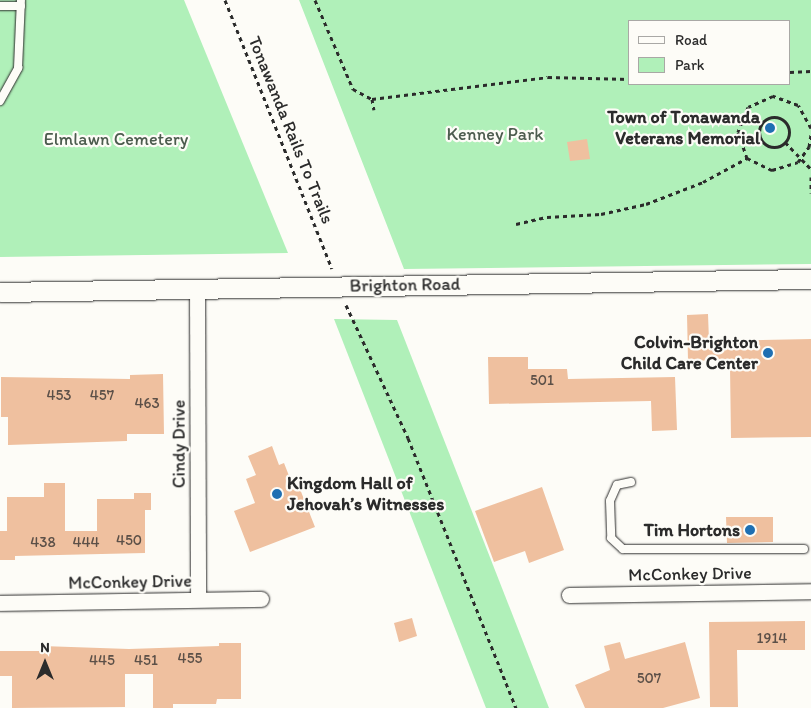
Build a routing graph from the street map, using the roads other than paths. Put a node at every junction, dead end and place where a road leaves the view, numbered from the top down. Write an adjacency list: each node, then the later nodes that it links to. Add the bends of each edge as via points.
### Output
1 (21, 3): 2 (lane); 3 (lane, via 18,68)
2 (0, 6)
3 (0, 101)
4 (811, 279): 5 (street, Brighton Road)
5 (197, 288): 6 (street, Brighton Road); 11 (street, Cindy Drive)
6 (0, 292)
7 (631, 482): 8 (lane, via 617,485 610,501 611,538 623,549)
8 (804, 549)
9 (811, 591): 10 (street, McConkey Drive)
10 (569, 595)
11 (198, 599): 12 (street, McConkey Drive); 13 (street, McConkey Drive)
12 (261, 599)
13 (0, 603)

